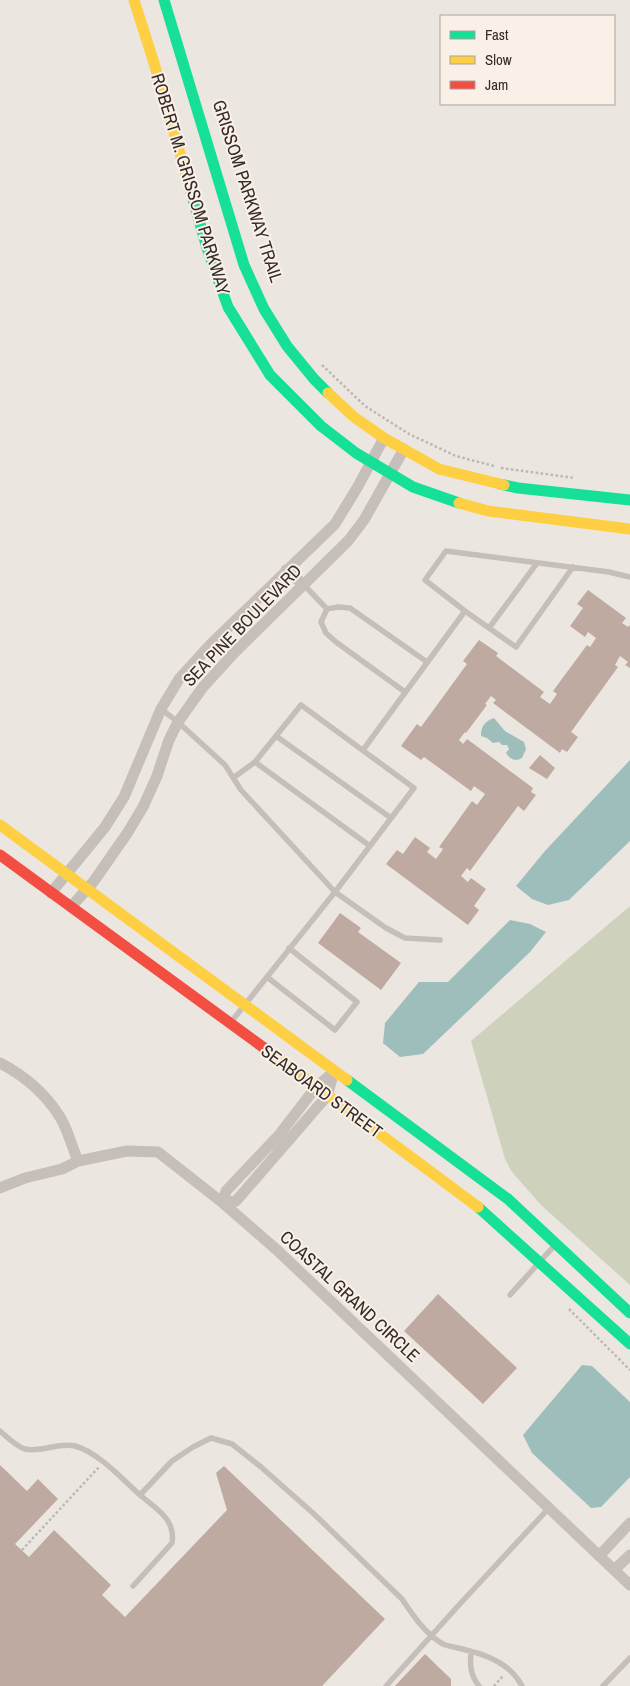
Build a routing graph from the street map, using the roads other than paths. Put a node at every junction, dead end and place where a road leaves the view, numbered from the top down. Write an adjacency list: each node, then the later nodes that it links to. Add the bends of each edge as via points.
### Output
1 (134, 0): 5 (street, ROBERT M. GRISSOM PARKWAY, via 207,248 228,307 270,375 321,426)
2 (164, 0): 3 (street, ROBERT M. GRISSOM PARKWAY, via 244,265 264,309 287,346 314,379 354,417)
3 (384, 438): 4 (street, ROBERT M. GRISSOM PARKWAY); 5 (street, SEA PINE BOULEVARD)
4 (404, 449): 6 (street, SEA PINE BOULEVARD); 7 (street, ROBERT M. GRISSOM PARKWAY, via 439,469 518,488)
5 (371, 462): 6 (street, ROBERT M. GRISSOM PARKWAY); 11 (street, SEA PINE BOULEVARD, via 335,524)
6 (391, 475): 8 (street, ROBERT M. GRISSOM PARKWAY, via 421,490 488,511); 13 (street, SEA PINE BOULEVARD, via 348,541)
7 (630, 500)
8 (630, 529)
9 (537, 563): 10 (lane); 15 (lane, via 446,551 425,580); 16 (lane)
10 (573, 567): 12 (lane); 16 (lane, via 516,647)
11 (286, 570): 13 (street); 19 (street, SEA PINE BOULEVARD, via 179,679)
12 (630, 578)
13 (304, 585): 14 (lane); 20 (street, SEA PINE BOULEVARD, via 235,652 203,687)
14 (327, 609): 17 (lane, via 350,608); 18 (lane, via 321,622 326,632)
15 (465, 611): 16 (lane); 17 (lane)
16 (489, 628)
17 (428, 662): 18 (lane)
18 (405, 692): 22 (lane)
19 (161, 709): 20 (lane); 29 (street, SEA PINE BOULEVARD, via 124,797 105,828)
20 (178, 722): 24 (lane, via 225,765); 30 (street, SEA PINE BOULEVARD, via 143,807 124,839)
21 (276, 736): 22 (lane, via 301,704); 23 (lane); 25 (lane)
22 (363, 750): 25 (lane, via 414,788)
23 (255, 762): 24 (lane); 27 (lane)
24 (233, 778): 32 (lane)
25 (391, 818): 27 (lane)
26 (0, 825): 29 (street, SEABOARD STREET)
27 (370, 846): 32 (lane)
28 (0, 855): 31 (street, SEABOARD STREET)
29 (66, 874): 30 (street, SEABOARD STREET); 31 (street, SEA PINE BOULEVARD)
30 (86, 889): 33 (street, SEA PINE BOULEVARD); 37 (street, SEABOARD STREET)
31 (51, 892): 33 (street, SEABOARD STREET)
32 (336, 892): 34 (lane, via 405,938); 35 (lane)
33 (71, 907): 38 (street, SEABOARD STREET)
34 (440, 940)
35 (289, 948): 36 (lane); 36 (lane, via 357,1002 335,1030)
36 (267, 978): 37 (lane)
37 (244, 1006): 38 (lane); 40 (street, SEABOARD STREET)
38 (230, 1023): 41 (street, SEABOARD STREET)
39 (0, 1063): 43 (street, via 42,1093 61,1118)
40 (334, 1072): 41 (street); 42 (street); 46 (street, SEABOARD STREET, via 508,1199)
41 (316, 1087): 42 (street, SEABOARD STREET); 45 (street, via 279,1136 226,1191)
42 (327, 1096): 45 (street, via 236,1201); 47 (street, SEABOARD STREET, via 471,1200)
43 (78, 1161): 44 (street, COASTAL GRAND CIRCLE); 45 (street, COASTAL GRAND CIRCLE, via 127,1151 158,1152)
44 (0, 1188)
45 (223, 1204): 53 (street, COASTAL GRAND CIRCLE, via 277,1250)
46 (556, 1244): 47 (lane); 49 (street, SEABOARD STREET)
47 (540, 1261): 48 (lane); 50 (street, SEABOARD STREET)
48 (510, 1295)
49 (630, 1313)
50 (630, 1344)
51 (0, 1431): 52 (lane, via 24,1449 64,1444 88,1451)
52 (140, 1495): 59 (lane, via 168,1520 173,1535 172,1543); 60 (lane, via 172,1461 193,1447 211,1438 232,1444 314,1514 402,1599)
53 (549, 1508): 56 (street, COASTAL GRAND CIRCLE); 60 (lane)
54 (630, 1523): 56 (street)
55 (630, 1555): 57 (street)
56 (599, 1556): 57 (street, COASTAL GRAND CIRCLE)
57 (614, 1570): 58 (street, COASTAL GRAND CIRCLE)
58 (630, 1585)
59 (133, 1586)
60 (432, 1635): 61 (lane, via 444,1644); 63 (lane)
61 (471, 1651): 64 (lane, via 470,1670); 65 (lane, via 499,1661)
62 (630, 1658): 66 (lane)
63 (386, 1686)
64 (479, 1686)
65 (522, 1686)
66 (603, 1686)

